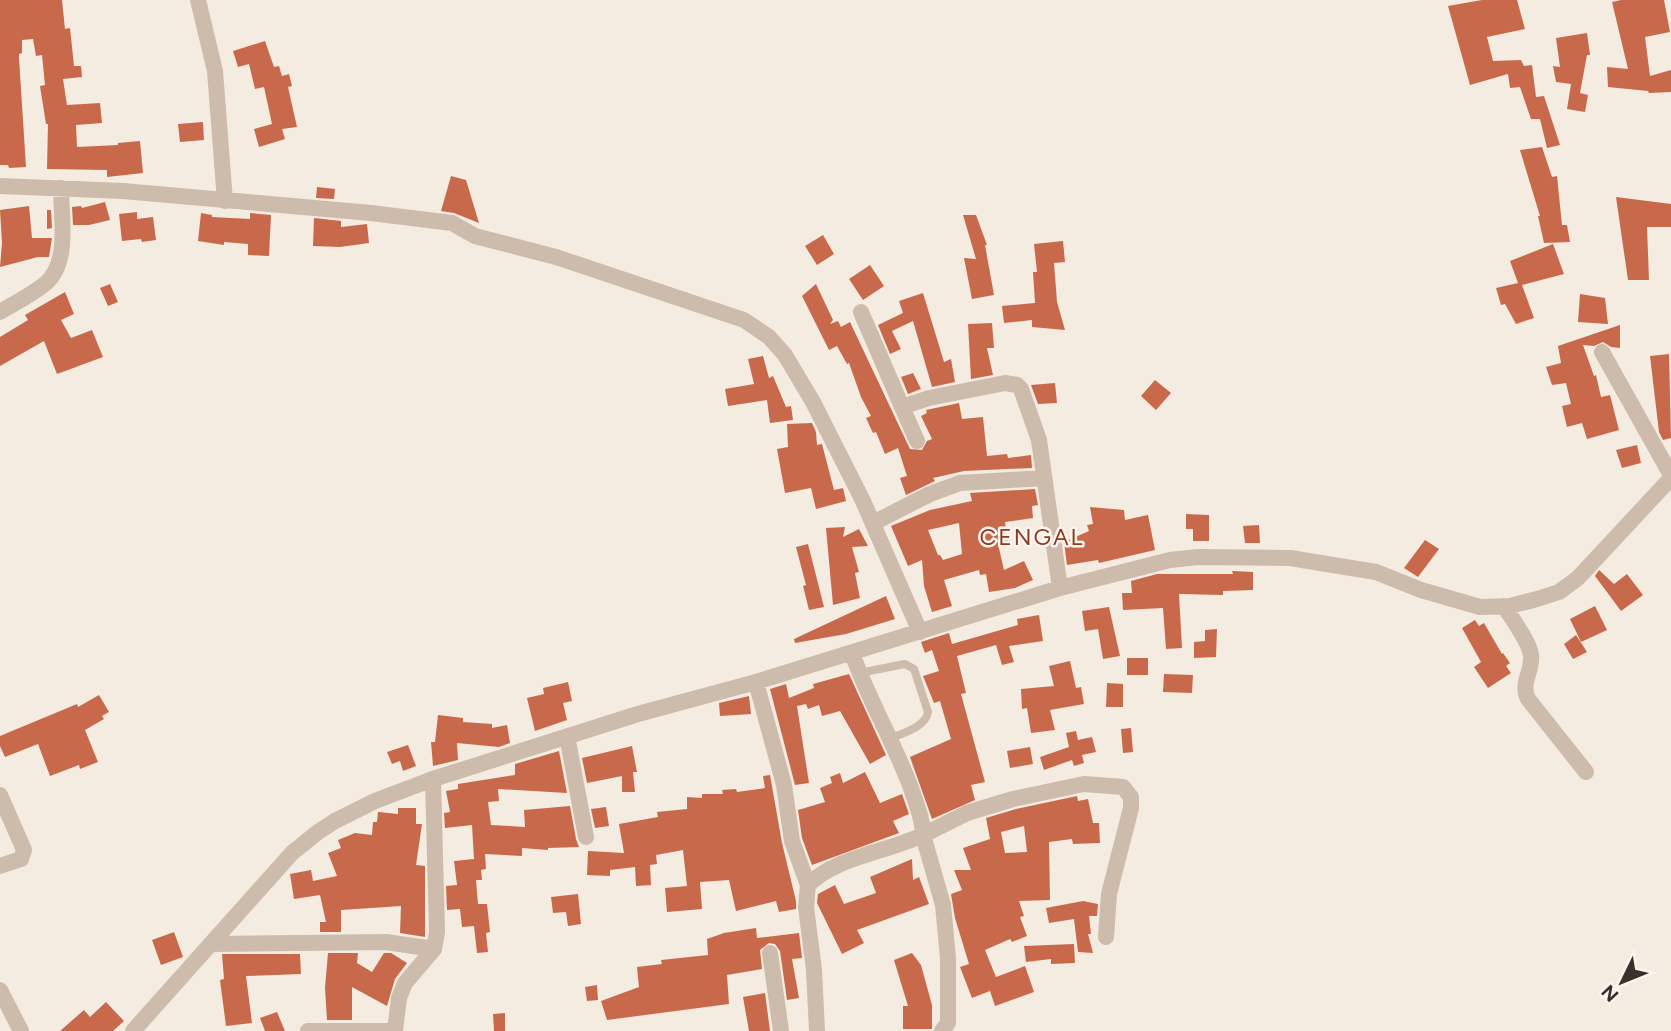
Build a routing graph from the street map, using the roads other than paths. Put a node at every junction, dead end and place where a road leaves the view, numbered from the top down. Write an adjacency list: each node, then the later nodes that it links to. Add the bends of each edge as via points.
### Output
1 (198, 0): 4 (street, via 215,71)
2 (0, 186): 3 (street)
3 (61, 188): 4 (street); 5 (street, via 58,266 46,283)
4 (225, 201): 12 (street, via 452,223 475,236 556,257 744,320 785,355)
5 (0, 312)
6 (861, 312): 8 (street)
7 (1602, 352): 10 (street)
8 (902, 407): 9 (street); 11 (street, via 1005,383 1017,385 1039,440)
9 (916, 441)
10 (1671, 476): 14 (street, via 1578,578 1559,592)
11 (1044, 478): 12 (street, via 960,483); 13 (street)
12 (873, 523): 15 (street)
13 (1060, 588): 14 (street, via 1170,560 1290,558 1376,572 1480,607); 15 (street)
14 (1504, 606): 21 (street, via 1531,650 1525,688 1528,699)
15 (920, 632): 16 (street)
16 (852, 653): 17 (street); 18 (street)
17 (859, 673): 20 (street); 20 (lane, via 905,664 914,670 928,718)
18 (756, 682): 19 (street); 27 (street, via 784,785 792,841)
19 (567, 736): 22 (street); 25 (street)
20 (890, 738): 24 (street, via 921,817)
21 (1586, 772)
22 (433, 779): 29 (street, via 375,801 317,832 292,853); 30 (street, via 437,932)
23 (0, 795): 26 (street, via 24,856)
24 (923, 835): 27 (street, via 822,873); 28 (street, via 967,813 1035,794 1084,785 1123,787 1131,797 1131,808 1109,894); 39 (street, via 943,905 948,1023)
25 (586, 837)
26 (0, 866)
27 (808, 885): 38 (street)
28 (1106, 937)
29 (212, 944): 30 (street, via 386,942); 34 (street)
30 (433, 949): 36 (street, via 405,983)
31 (770, 953): 37 (street)
32 (0, 990): 33 (street)
33 (21, 1031)
34 (134, 1031)
35 (308, 1031): 36 (street)
36 (395, 1031)
37 (781, 1031)
38 (817, 1031)
39 (942, 1031)

